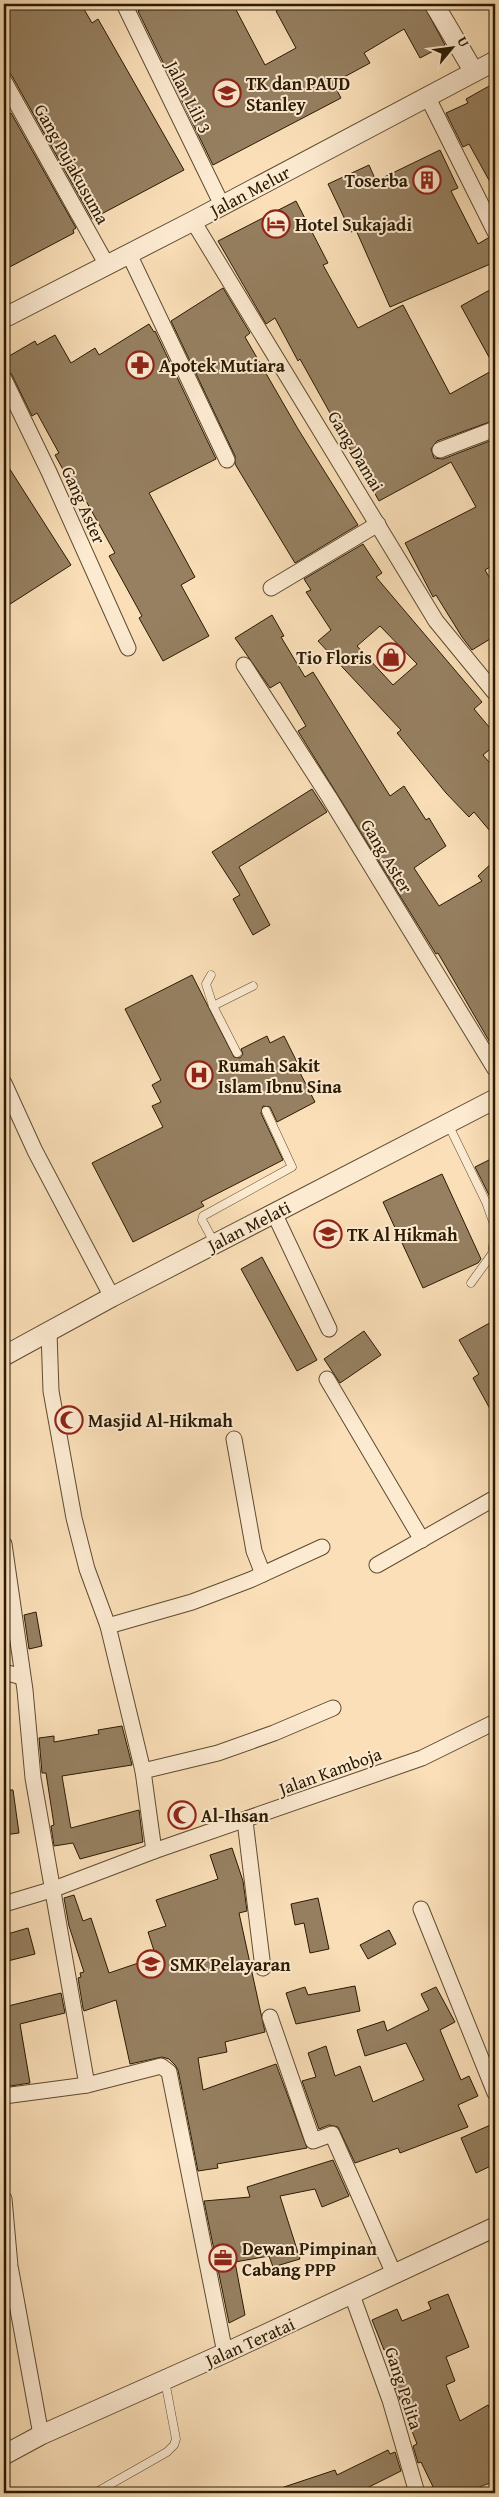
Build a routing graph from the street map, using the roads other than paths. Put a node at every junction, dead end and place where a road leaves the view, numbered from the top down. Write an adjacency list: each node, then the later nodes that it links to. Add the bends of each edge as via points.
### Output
1 (124, 4): 7 (street, Jalan Lili 3)
2 (434, 4): 4 (street)
3 (495, 61): 4 (street, Jalan Melur)
4 (474, 72): 6 (street, Jalan Melur)
5 (4, 80): 11 (street, Gang Pujakusuma)
6 (428, 98): 7 (street, Jalan Melur); 9 (street)
7 (222, 205): 8 (street, Jalan Melur)
8 (193, 221): 10 (street, Jalan Melur); 17 (street, Gang Damai)
9 (495, 232)
10 (130, 254): 11 (street, Jalan Melur); 16 (street)
11 (107, 265): 12 (street, Jalan Melur)
12 (4, 318)
13 (4, 379): 19 (street, Gang Aster)
14 (495, 429): 15 (street)
15 (440, 450)
16 (227, 460)
17 (378, 524): 18 (street); 21 (street, Gang Damai, via 436,621)
18 (271, 588)
19 (128, 648)
20 (244, 665): 26 (street, Gang Aster, via 329,797)
21 (495, 693)
22 (211, 975): 24 (lane, via 206,984)
23 (253, 986): 24 (lane)
24 (213, 1006): 25 (lane)
25 (237, 1053)
26 (495, 1070)
27 (4, 1082): 36 (street, via 35,1151)
28 (495, 1100): 30 (street, Jalan Melati)
29 (266, 1111): 34 (lane, via 292,1167 203,1216)
30 (448, 1124): 31 (street, Jalan Melati); 32 (lane)
31 (274, 1213): 34 (street, Jalan Melati); 37 (street)
32 (495, 1227)
33 (495, 1232): 35 (lane, via 492,1254)
34 (215, 1244): 36 (street, Jalan Melati)
35 (471, 1283)
36 (112, 1297): 38 (street, Jalan Melati)
37 (329, 1329)
38 (49, 1332): 39 (street, Jalan Melati); 48 (street, via 51,1391 74,1518 87,1569)
39 (4, 1356)
40 (327, 1379): 43 (street)
41 (234, 1439): 47 (street, via 254,1551)
42 (495, 1498): 43 (street)
43 (422, 1540): 46 (street)
44 (4, 1544): 50 (street)
45 (322, 1548): 47 (street)
46 (377, 1565)
47 (263, 1574): 48 (street, via 192,1602)
48 (108, 1626): 53 (street)
49 (4, 1672): 50 (street)
50 (22, 1677): 56 (street, via 34,1778)
51 (334, 1708): 53 (street, via 218,1753)
52 (495, 1722): 54 (street, Jalan Kamboja, via 422,1758)
53 (143, 1771): 55 (street)
54 (245, 1821): 55 (street, Jalan Kamboja); 59 (street)
55 (154, 1851): 56 (street, Jalan Kamboja)
56 (54, 1889): 57 (street, Jalan Kamboja); 61 (street)
57 (4, 1904)
58 (421, 1909): 62 (street)
59 (263, 1968)
60 (270, 2017): 66 (street, via 312,2140 332,2134)
61 (87, 2085): 63 (street); 68 (street, via 161,2066 169,2072)
62 (495, 2093)
63 (4, 2096)
64 (4, 2199): 70 (street, via 10,2266)
65 (495, 2227): 66 (street, Jalan Teratai)
66 (394, 2274): 67 (street, Jalan Teratai)
67 (352, 2295): 68 (street, Jalan Teratai); 74 (street, Gang Pelita, via 390,2400)
68 (226, 2353): 69 (street, Jalan Teratai)
69 (164, 2379): 70 (street, Jalan Teratai); 73 (lane, via 176,2438 174,2445)
70 (41, 2435): 71 (street, Jalan Teratai)
71 (4, 2455)
72 (495, 2490): 75 (street)
73 (94, 2493)
74 (417, 2493)
75 (486, 2493)

